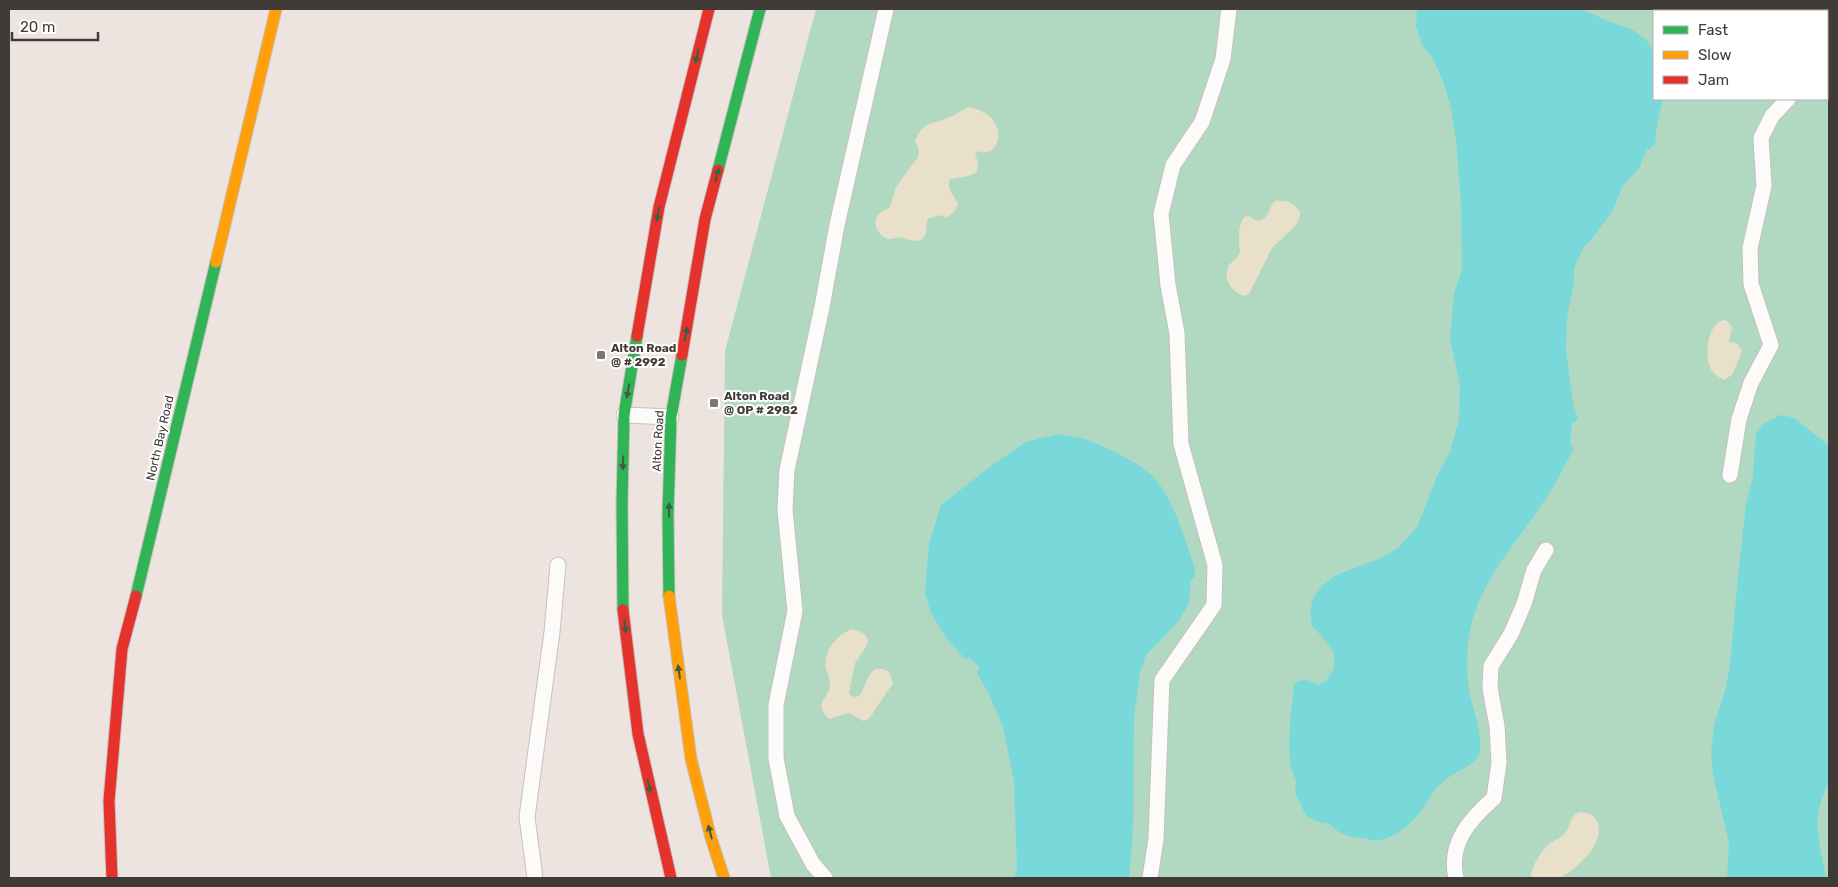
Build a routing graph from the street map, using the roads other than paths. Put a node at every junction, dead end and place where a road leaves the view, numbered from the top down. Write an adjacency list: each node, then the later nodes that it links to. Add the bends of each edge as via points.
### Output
1 (276, 9): 12 (main road, North Bay Road, via 122,649 109,801)
2 (709, 9): 7 (main road, one-way to 7, via 659,207)
3 (760, 9): 8 (main road, Alton Road, one-way to 3, via 705,219)
4 (886, 9): 16 (lane, via 837,224 787,470 785,510 795,611 776,706 776,758 787,816 813,864)
5 (1229, 9): 17 (lane, via 1223,59 1202,122 1173,165 1161,214 1168,285 1177,333 1181,444 1215,565 1215,581 1214,605 1162,680 1156,839)
6 (1787, 100): 9 (lane, via 1772,116 1762,138 1764,186 1750,248 1751,284 1771,344 1751,383 1739,419)
7 (624, 414): 8 (lane); 14 (main road, one-way to 14, via 622,603 638,734)
8 (671, 417): 15 (main road, Alton Road, one-way to 8, via 691,759 669,605)
9 (1730, 475)
10 (1546, 550): 18 (lane, via 1534,570 1511,634 1491,666 1490,688 1499,764 1494,798 1474,816 1458,839)
11 (558, 565): 13 (lane, via 527,817)
12 (112, 878)
13 (535, 878)
14 (671, 878)
15 (724, 878)
16 (825, 878)
17 (1150, 878)
18 (1456, 878)

